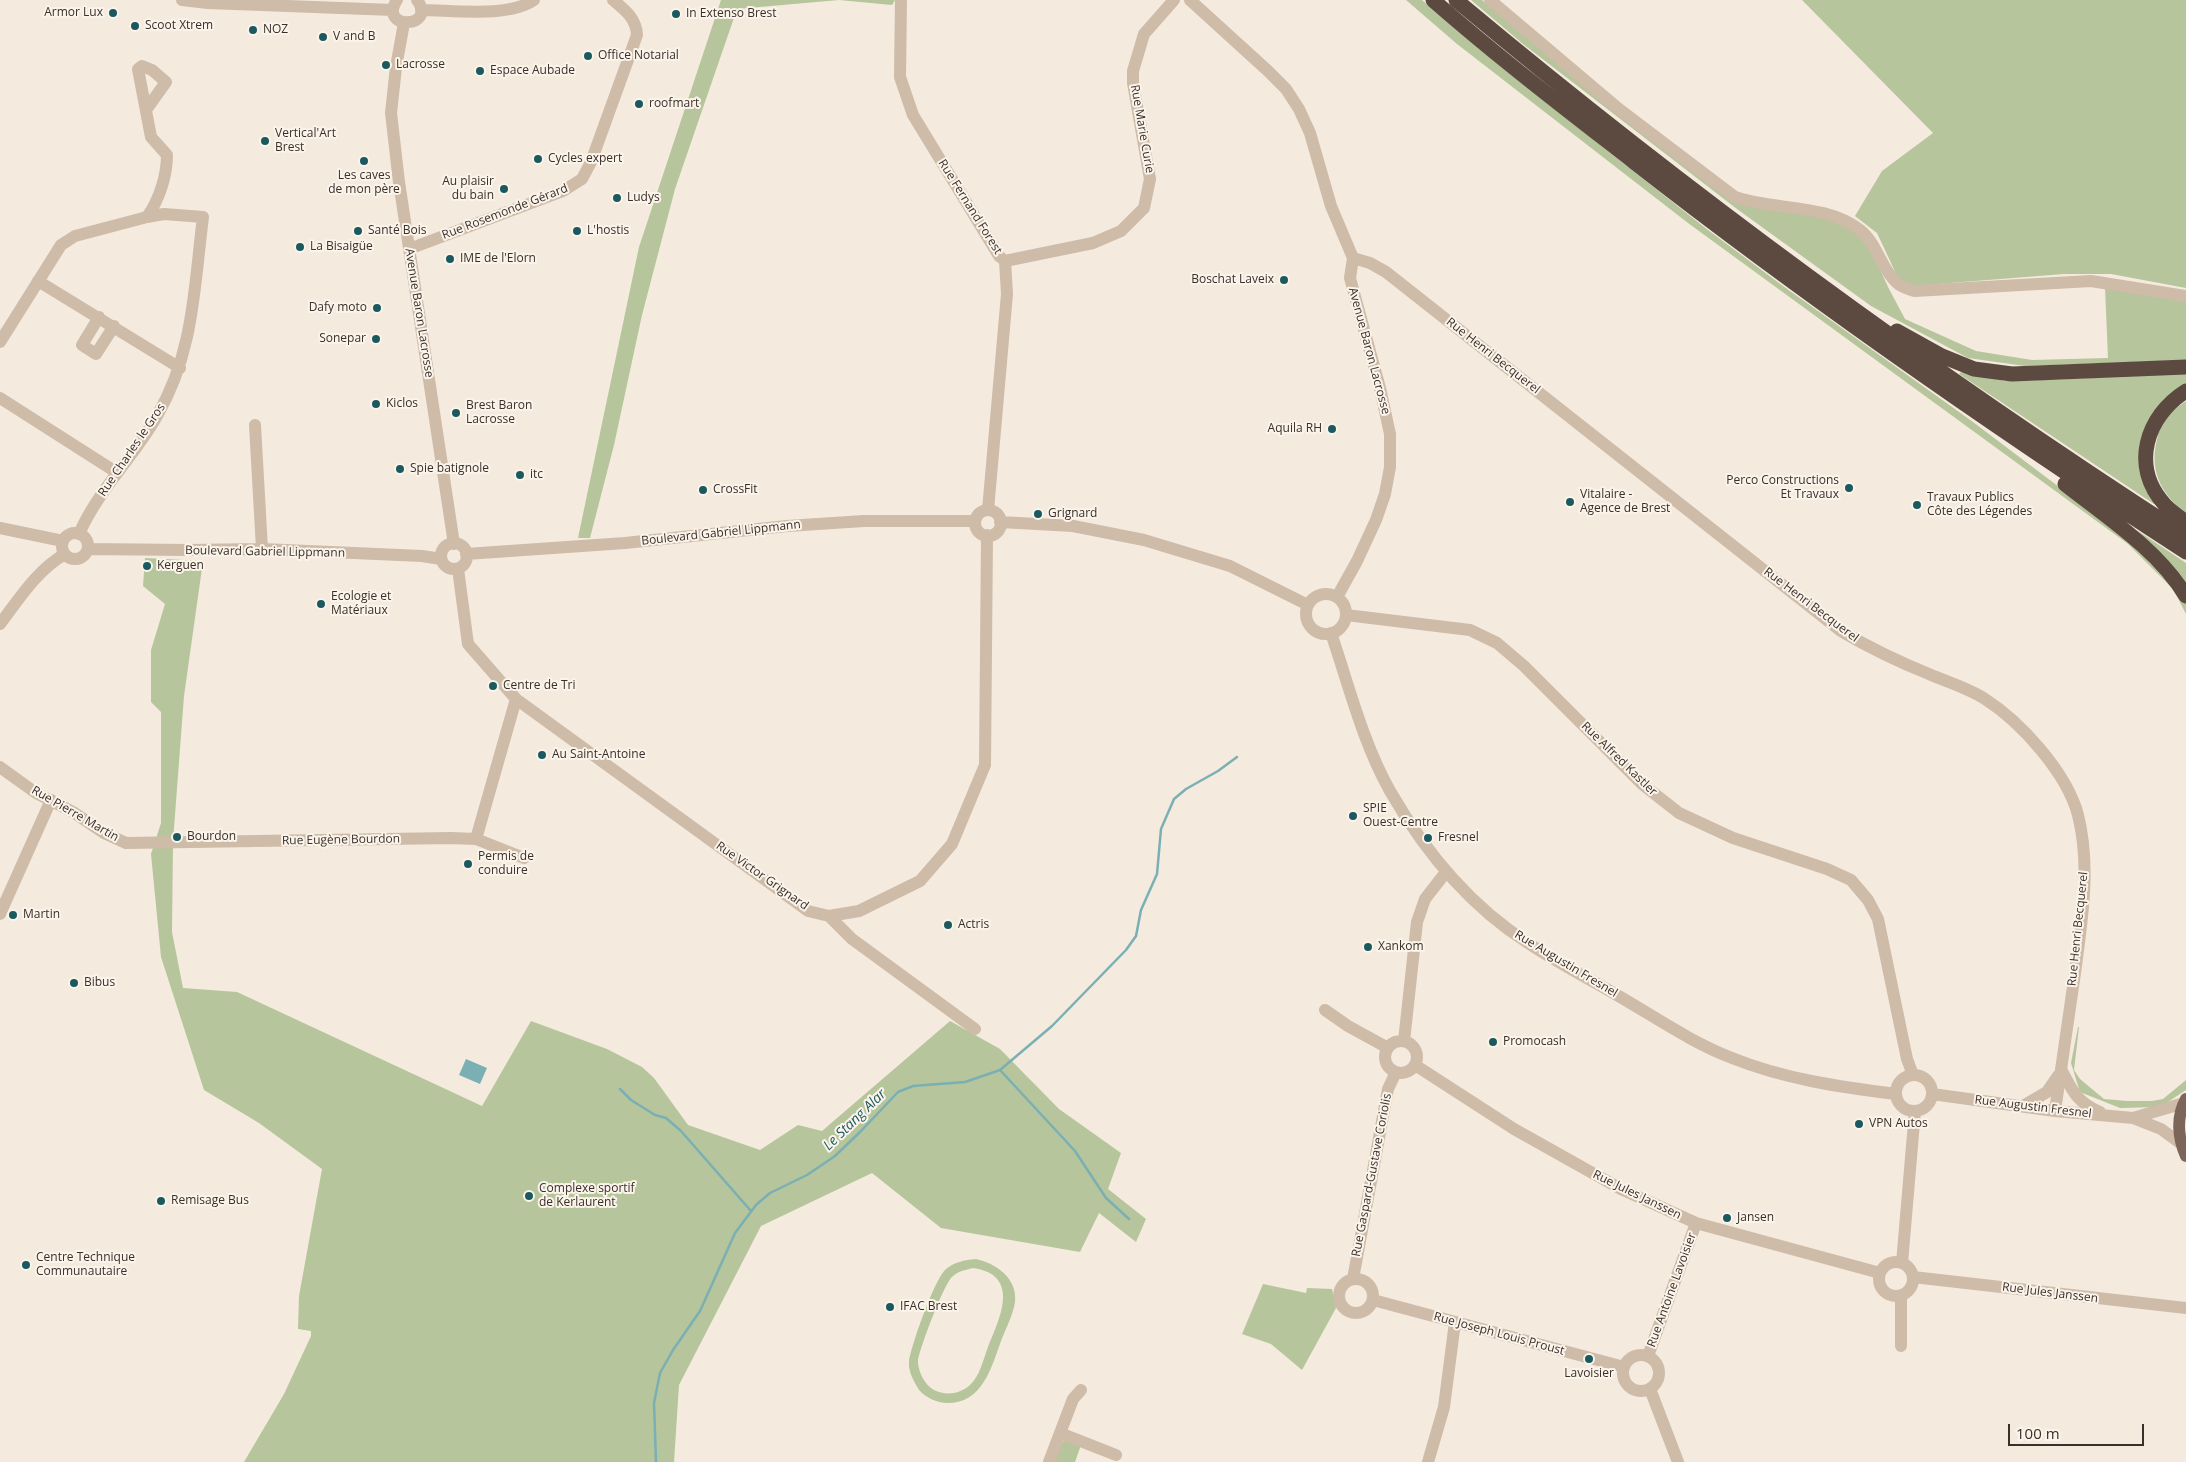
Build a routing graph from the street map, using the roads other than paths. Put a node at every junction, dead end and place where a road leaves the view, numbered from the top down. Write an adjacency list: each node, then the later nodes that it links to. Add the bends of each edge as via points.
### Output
1 (182, 0): 10 (street)
2 (534, 0): 11 (street, via 515,8 495,11)
3 (613, 0): 16 (street, Rue Rosemonde Gérard, via 632,17 637,25 637,35 582,179 563,191)
4 (901, 0): 18 (street, Rue Fernand Forest, via 900,77 913,115)
5 (1174, 0): 18 (street, Rue Marie Curie, via 1144,34 1133,71 1150,179 1144,208 1121,231 1093,243)
6 (1190, 0): 17 (street, via 1268,70 1299,109 1310,133 1331,206)
7 (1433, 0): 28 (highway, via 1723,231)
8 (1456, 0): 15 (highway, via 1608,125)
9 (1490, 0): 20 (street, via 1619,109 1735,197 1753,203 1824,213 1846,221 1861,231 1898,284 1914,291 2091,281)
10 (395, 5): 12 (street, via 397,18)
11 (419, 5): 12 (street, via 418,19)
12 (404, 23): 16 (street, Avenue Baron Lacrosse, via 391,114)
13 (146, 110): 14 (street, via 151,137 167,155 167,166 155,206)
14 (147, 217): 19 (street, via 75,236 61,245); 25 (street, Rue Charles le Gros, via 164,214 204,217 192,317)
15 (1766, 246): 24 (highway, via 1828,283 1898,332 1974,369 2012,374); 38 (highway, via 1965,389)
16 (409, 249): 39 (street, Avenue Baron Lacrosse)
17 (1354, 258): 48 (street, Avenue Baron Lacrosse, via 1350,278 1390,434 1390,467 1376,520); 67 (street, Rue Henri Becquerel, via 1386,272 1841,631 1890,658 1986,700 2043,752 2077,813 2084,846 2082,921)
18 (1005, 261): 31 (street, Rue Fernand Forest, via 1007,294)
19 (38, 281): 21 (street); 23 (street)
20 (2186, 296)
21 (99, 317): 22 (street); 22 (street, via 82,345 96,354)
22 (114, 326): 25 (street)
23 (0, 342)
24 (2186, 367)
25 (180, 368): 30 (street, Rue Charles le Gros, via 157,417)
26 (2186, 392): 34 (highway, via 2172,400 2152,427 2146,464 2150,482 2164,504)
27 (0, 398): 30 (street)
28 (1974, 412): 43 (highway); 47 (highway, via 2138,542 2165,567)
29 (255, 425): 42 (street)
30 (116, 472): 36 (street, Rue Charles le Gros)
31 (988, 510): 32 (street, via 978,514); 33 (street, via 998,515)
32 (975, 521): 37 (street, via 980,532); 44 (street, Boulevard Gabriel Lippmann, via 797,525)
33 (1000, 522): 37 (street, via 996,533); 49 (street, via 1073,526 1144,540 1230,566)
34 (2186, 522)
35 (0, 528): 40 (street)
36 (79, 534): 40 (street, via 68,535); 41 (street, via 86,538)
37 (988, 535): 61 (street, Rue Victor Grignard, via 985,764 952,844 920,881 859,911)
38 (2186, 536)
39 (454, 544): 44 (street, via 462,547); 45 (street, via 444,548)
40 (64, 548): 41 (street, via 72,559 80,559); 51 (street)
41 (88, 549): 42 (street, Boulevard Gabriel Lippmann)
42 (262, 549): 45 (street, Boulevard Gabriel Lippmann)
43 (2186, 552)
44 (466, 554): 46 (street, via 466,561)
45 (441, 559): 46 (street, via 445,566)
46 (458, 569): 53 (street, Rue Victor Grignard, via 468,644)
47 (2186, 596)
48 (1337, 597): 49 (street, via 1320,594); 50 (street, via 1344,605)
49 (1308, 605): 52 (street, via 1309,624 1318,633)
50 (1346, 615): 52 (street, via 1342,627); 69 (street, Rue Alfred Kastler, via 1470,630 1497,643 1642,784 1680,812 1733,838 1851,880 1868,900 1878,919)
51 (0, 624)
52 (1331, 634): 59 (street, Rue Augustin Fresnel, via 1378,767 1412,826)
53 (516, 698): 56 (street); 61 (street, Rue Victor Grignard, via 808,911)
54 (0, 768): 55 (street, Rue Pierre Martin)
55 (51, 800): 57 (street, Rue Pierre Martin, via 126,843); 60 (street)
56 (476, 840): 57 (street, Rue Eugène Bourdon); 58 (street, Rue Eugène Bourdon)
57 (155, 844)
58 (524, 858)
59 (1446, 872): 64 (street, via 1425,899 1417,922); 71 (street, Rue Augustin Fresnel, via 1481,906 1526,942 1705,1046 1796,1078 1829,1086)
60 (0, 914)
61 (829, 916): 63 (street, via 852,939)
62 (1325, 1010): 65 (street)
63 (975, 1029)
64 (1404, 1042): 65 (street); 66 (street, via 1417,1053)
65 (1388, 1048): 68 (street, via 1385,1059)
66 (1415, 1065): 68 (street, via 1410,1071); 81 (street, Rue Jules Janssen, via 1514,1129 1621,1189)
67 (2061, 1069): 70 (street); 74 (street, Rue Henri Becquerel, via 2047,1092); 76 (street, Rue Henri Becquerel)
68 (1396, 1072): 85 (street, Rue Gaspard-Gustave Coriolis, via 1388,1089)
69 (1913, 1075): 71 (street, via 1898,1083); 72 (street, via 1927,1080)
70 (2071, 1088): 76 (street, via 2069,1100); 77 (street, via 2088,1107)
71 (1896, 1094): 75 (street, via 1902,1107)
72 (1932, 1094): 74 (street, Rue Augustin Fresnel); 75 (street, via 1927,1106)
73 (2185, 1101): 78 (street); 79 (main road, via 2179,1125)
74 (2022, 1106): 76 (street, Rue Augustin Fresnel)
75 (1915, 1111): 82 (street)
76 (2059, 1112): 77 (street, Rue Augustin Fresnel)
77 (2112, 1116): 78 (street, Rue Augustin Fresnel)
78 (2133, 1118): 79 (street, via 2161,1129)
79 (2180, 1143): 80 (main road)
80 (2186, 1156)
81 (1696, 1223): 83 (street, Rue Jules Janssen); 91 (street, Rue Antoine Lavoisier)
82 (1902, 1263): 83 (street, via 1891,1262); 84 (street, via 1908,1266)
83 (1880, 1273): 86 (street, via 1880,1285 1884,1291)
84 (1913, 1277): 86 (street, via 1909,1290); 88 (street, Rue Jules Janssen)
85 (1353, 1279): 87 (street, via 1369,1284); 87 (street, via 1346,1282 1339,1295 1346,1310 1362,1313)
86 (1901, 1295): 90 (street)
87 (1373, 1300): 89 (street, Rue Joseph Louis Proust)
88 (2186, 1308)
89 (1455, 1322): 92 (street, Rue Joseph Louis Proust); 98 (street, via 1444,1407)
90 (1901, 1346)
91 (1648, 1356): 92 (street, via 1634,1356); 93 (street, via 1654,1360 1659,1372)
92 (1624, 1367): 93 (street, via 1623,1374 1629,1387 1643,1391)
93 (1650, 1388): 99 (street)
94 (1081, 1390): 95 (street, via 1073,1399)
95 (1060, 1433): 96 (street); 97 (street)
96 (1116, 1455)
97 (1050, 1462)
98 (1428, 1462)
99 (1678, 1462)

